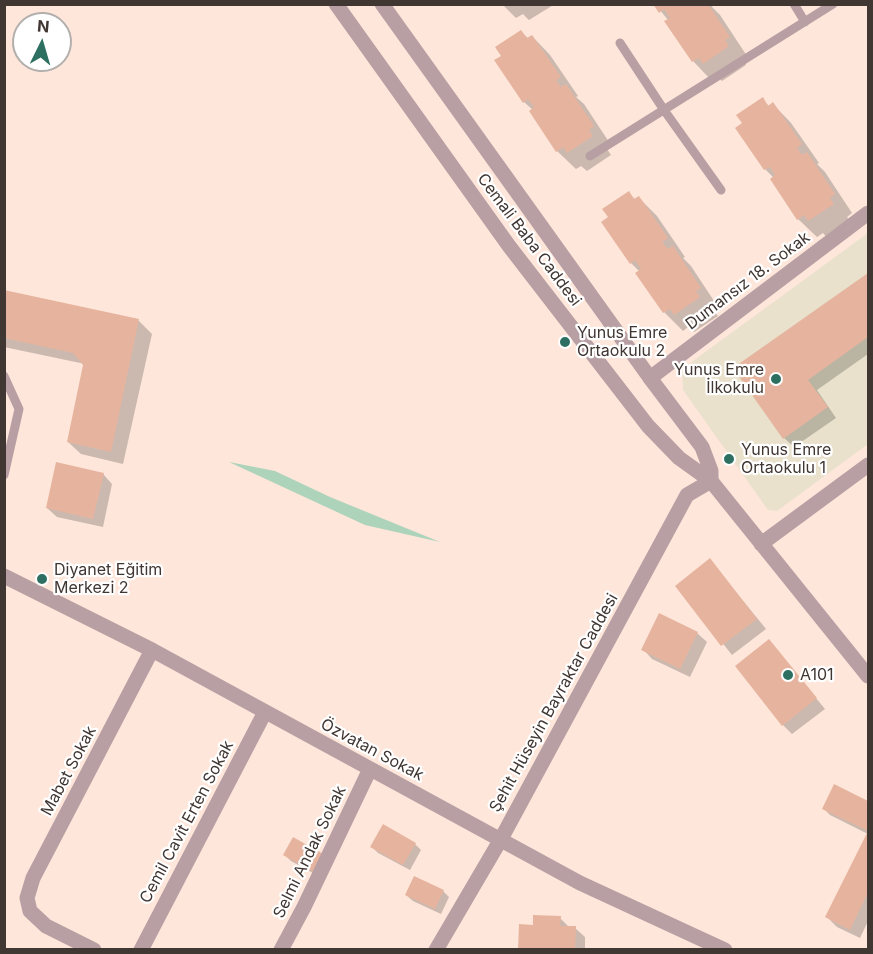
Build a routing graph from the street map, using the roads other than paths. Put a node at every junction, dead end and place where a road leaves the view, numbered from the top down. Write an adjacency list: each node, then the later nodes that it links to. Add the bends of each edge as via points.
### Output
1 (336, 4): 15 (street, Cemali Baba Caddesi, via 509,246 648,426 679,458)
2 (382, 4): 12 (street, Cemali Baba Caddesi)
3 (794, 4): 5 (lane)
4 (833, 4): 5 (lane)
5 (805, 22): 7 (lane)
6 (620, 43): 7 (lane)
7 (664, 110): 8 (lane); 9 (lane)
8 (590, 156)
9 (721, 190)
10 (868, 213): 12 (street, Dumansız 18. Sokak)
11 (4, 376): 14 (lane, via 19,409)
12 (650, 378): 15 (street, Cemali Baba Caddesi, via 702,447)
13 (868, 465): 16 (street)
14 (4, 475)
15 (711, 481): 16 (street, Cemali Baba Caddesi); 22 (street, Şehit Hüseyin Bayraktar Caddesi, via 687,495)
16 (761, 544): 19 (street, Cemali Baba Caddesi)
17 (4, 576): 18 (street, Özvatan Sokak)
18 (152, 650): 20 (street, Özvatan Sokak); 23 (street, Mabet Sokak, via 33,878 27,898 30,911 46,926)
19 (868, 676)
20 (265, 712): 21 (street, Özvatan Sokak); 24 (street, Cemil Cavit Erten Sokak)
21 (370, 769): 22 (street, Özvatan Sokak); 25 (street, Selmi Andak Sokak)
22 (501, 838): 26 (street, Şehit Hüseyin Bayraktar Caddesi); 27 (street, Özvatan Sokak, via 580,883)
23 (94, 950)
24 (141, 950)
25 (281, 950)
26 (436, 950)
27 (725, 950)

